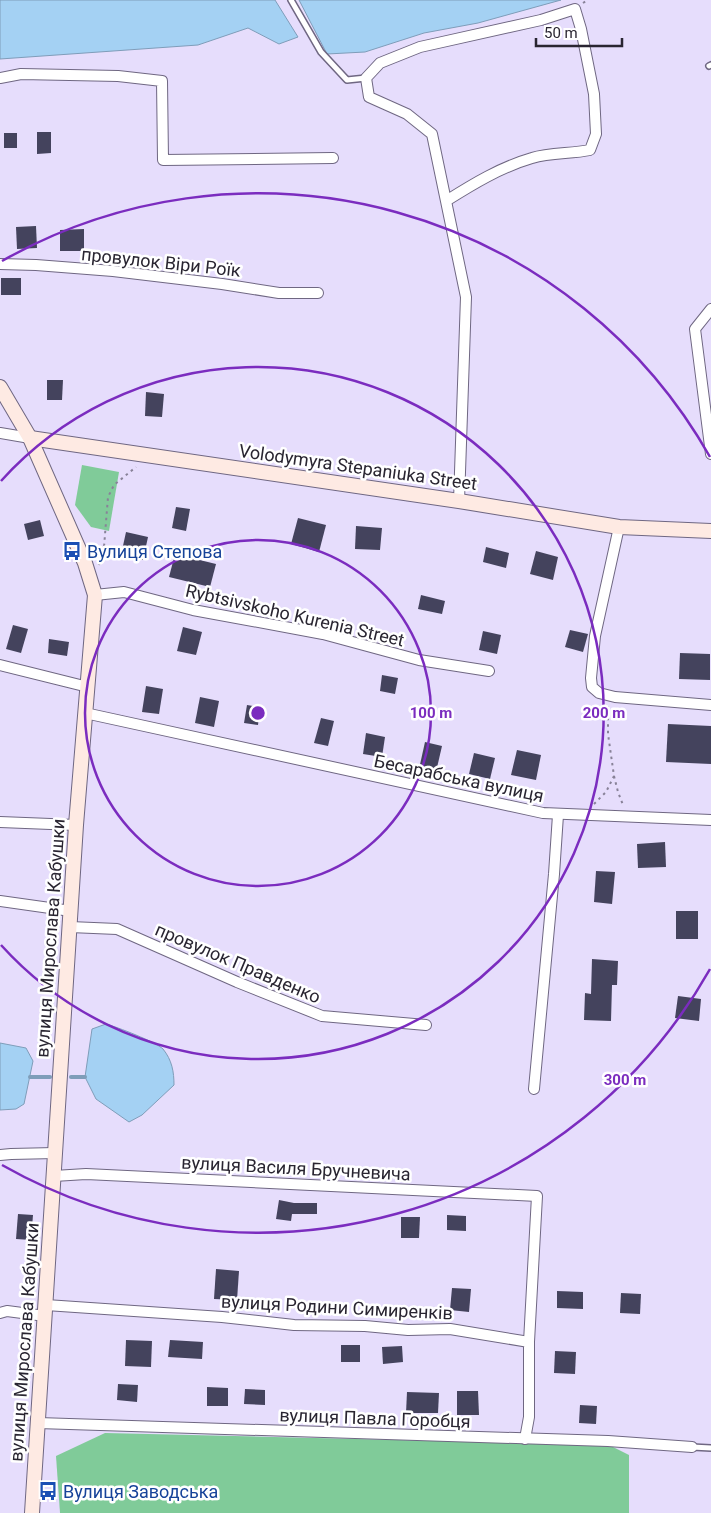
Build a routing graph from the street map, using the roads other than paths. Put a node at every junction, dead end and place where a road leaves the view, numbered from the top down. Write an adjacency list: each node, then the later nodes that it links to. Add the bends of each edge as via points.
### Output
1 (291, 0): 3 (lane, via 321,52 347,80)
2 (0, 78): 4 (street, via 21,74 118,76 162,81 163,160)
3 (366, 78): 5 (street, via 369,96 408,114 432,134); 5 (street, via 380,63 420,47 541,20 574,9 594,94 596,134 590,150 533,158 478,180)
4 (333, 158)
5 (446, 201): 13 (street, via 466,296)
6 (0, 264): 7 (street, провулок Віри Роїк, via 113,271 279,293)
7 (318, 293)
8 (711, 309): 12 (street, via 695,329)
9 (0, 387): 11 (street, вулиця Мирослава Кабушки)
10 (0, 433): 11 (street, Volodymyra Stepaniuka Street)
11 (30, 438): 13 (street, Volodymyra Stepaniuka Street); 16 (street, вулиця Мирослава Кабушки, via 85,563)
12 (711, 454)
13 (458, 501): 14 (street, Volodymyra Stepaniuka Street)
14 (618, 527): 15 (street, Volodymyra Stepaniuka Street); 20 (street, via 595,636 590,678 592,687 599,694 609,696)
15 (711, 531)
16 (94, 591): 18 (street, Rybtsivskoho Kurenia Street, via 124,592 193,610 322,634 419,660); 19 (street, вулиця Мирослава Кабушки)
17 (0, 665): 19 (street)
18 (489, 671)
19 (88, 687): 21 (street, вулиця Мирослава Кабушки)
20 (711, 705)
21 (85, 712): 22 (street, Бесарабська вулиця); 25 (street, вулиця Мирослава Кабушки)
22 (558, 815): 23 (street); 30 (street, Бесарабська вулиця)
23 (711, 820)
24 (0, 822): 25 (street)
25 (76, 825): 27 (street, вулиця Мирослава Кабушки)
26 (0, 901): 27 (street)
27 (71, 911): 28 (street, вулиця Мирослава Кабушки)
28 (70, 927): 29 (street, провулок Правденко, via 117,929 322,1016); 31 (street, вулиця Мирослава Кабушки)
29 (426, 1025)
30 (534, 1089)
31 (55, 1153): 32 (street); 33 (street, вулиця Мирослава Кабушки)
32 (0, 1156)
33 (54, 1176): 34 (street, вулиця Мирослава Кабушки); 36 (street, вулиця Василя Бручневича, via 86,1174 537,1196)
34 (45, 1310): 35 (street, вулиця Родини Симиренків); 36 (street, вулиця Родини Симиренків, via 213,1316 408,1330 450,1329); 37 (street, вулиця Мирослава Кабушки)
35 (0, 1313)
36 (529, 1342): 38 (street, via 529,1417)
37 (38, 1423): 38 (street, вулиця Павла Горобця); 41 (street, вулиця Мирослава Кабушки)
38 (525, 1439): 39 (street, вулиця Павла Горобця)
39 (692, 1447): 40 (lane, вулиця Павла Горобця)
40 (711, 1448)
41 (32, 1513)

